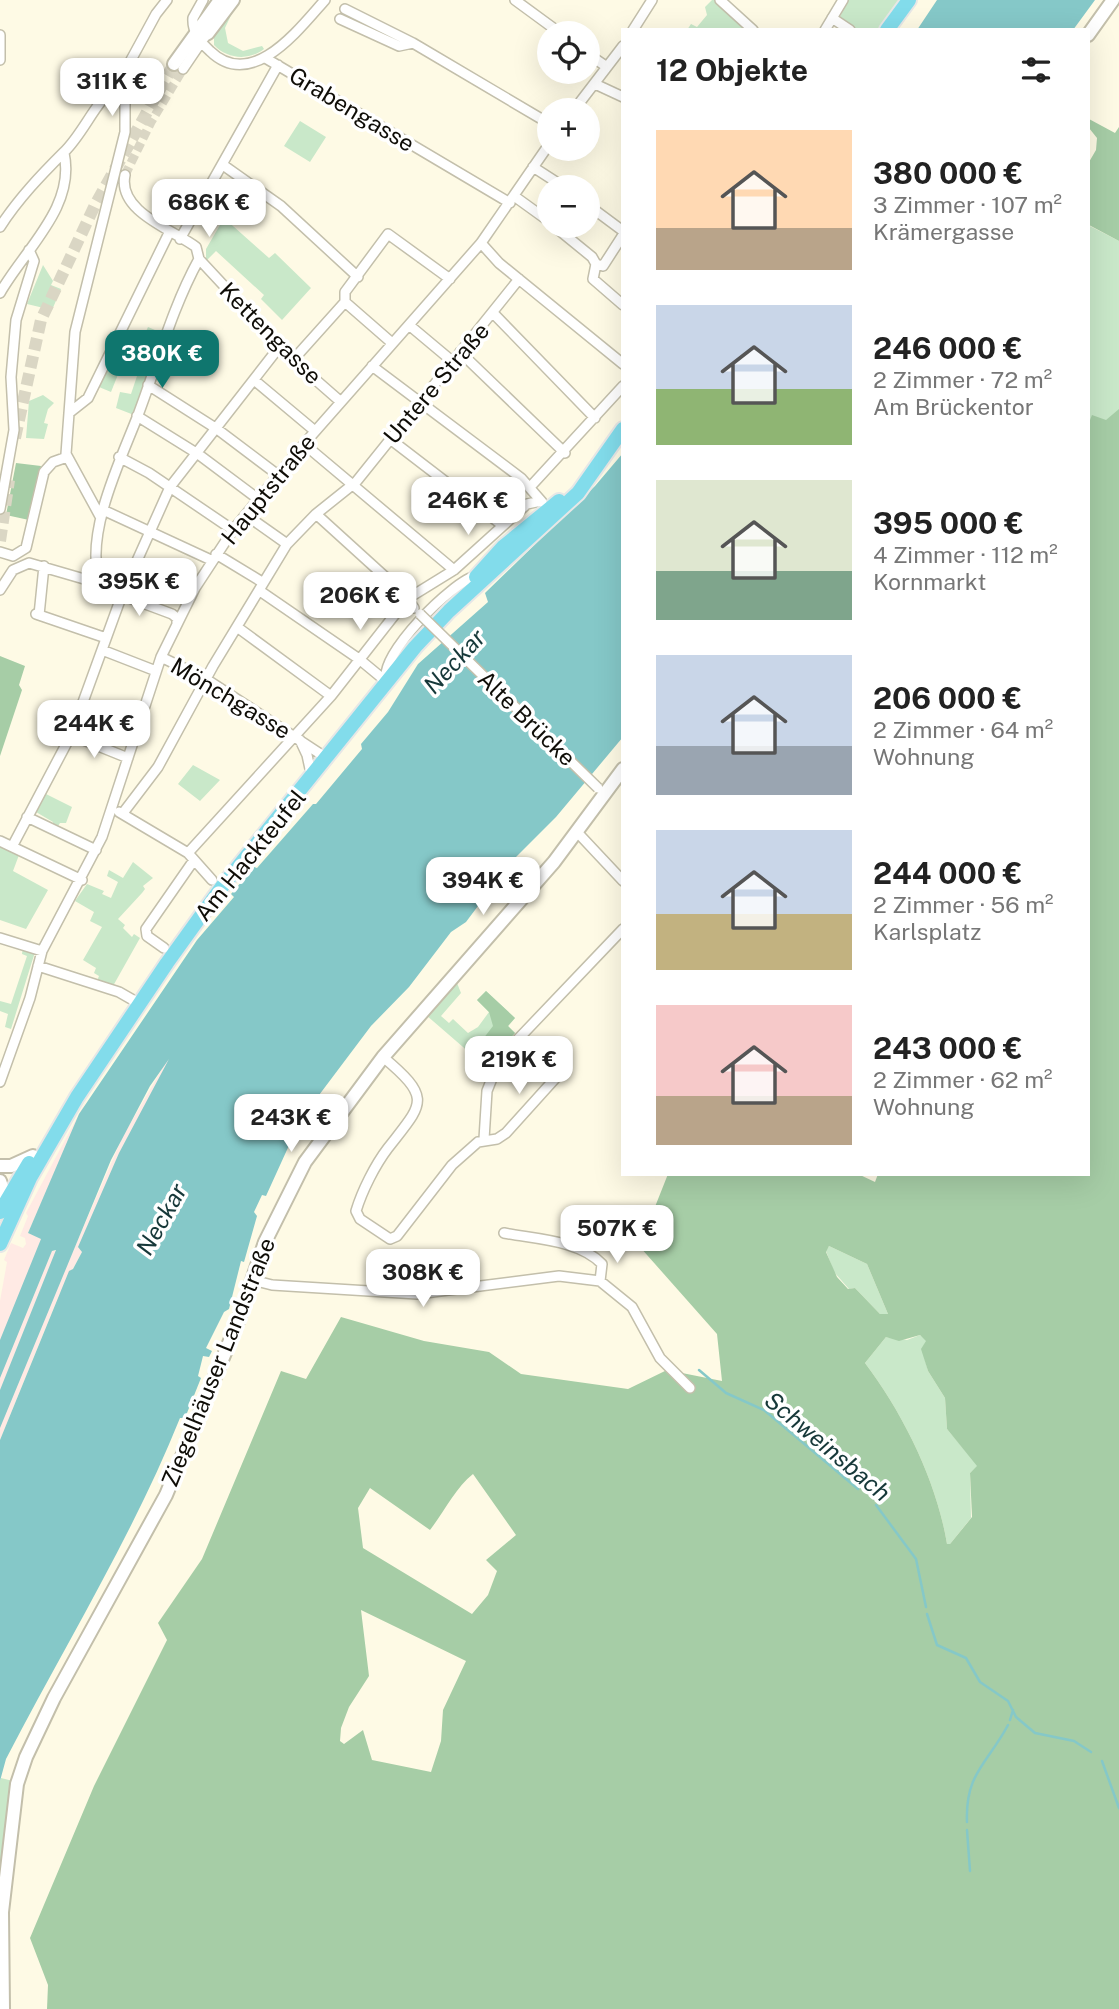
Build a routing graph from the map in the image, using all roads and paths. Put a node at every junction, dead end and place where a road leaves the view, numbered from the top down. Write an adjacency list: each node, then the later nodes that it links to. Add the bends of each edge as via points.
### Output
1 (203, 0): 23 (street, via 193,18)
2 (219, 0): 23 (main road, via 205,19)
3 (233, 0): 23 (main road)
4 (325, 0): 26 (street)
5 (515, 0): 15 (street)
6 (652, 0): 16 (street, via 648,14)
7 (720, 0): 17 (street)
8 (843, 0): 13 (street)
9 (909, 0): 20 (main road)
10 (1113, 0): 21 (main road)
11 (167, 1): 33 (street, via 129,62)
12 (345, 9): 24 (street)
13 (832, 18): 18 (street); 19 (street)
14 (340, 19): 24 (street, via 399,46)
15 (544, 21)
16 (636, 28)
17 (751, 28)
18 (826, 28)
19 (847, 28)
20 (888, 28)
21 (1090, 32)
22 (0, 35): 27 (street)
23 (201, 36): 26 (street, Grabengasse, via 214,54 230,63); 30 (street); 30 (main road, via 187,45)
24 (412, 43): 37 (street)
25 (621, 49): 31 (street)
26 (267, 59): 29 (street, Grabengasse)
27 (0, 60)
28 (600, 62): 31 (street)
29 (278, 65): 40 (street); 44 (street, Grabengasse)
30 (179, 66)
31 (607, 67): 32 (street)
32 (600, 77)
33 (123, 81): 38 (street); 77 (street, via 126,126 75,331)
34 (595, 84): 35 (street); 36 (street)
35 (621, 96)
36 (585, 98)
37 (537, 116)
38 (64, 153): 47 (street); 54 (street, via 63,192)
39 (537, 158): 41 (street, Hauptstraße)
40 (223, 165): 50 (street); 57 (street, via 281,206)
41 (533, 167): 43 (street); 44 (street, Hauptstraße)
42 (125, 175): 49 (street, Kettengasse, via 132,202)
43 (545, 175)
44 (515, 200): 45 (street, Grabengasse); 53 (street, Hauptstraße)
45 (537, 214)
46 (600, 215): 48 (street)
47 (0, 227)
48 (621, 231)
49 (169, 233): 50 (street, Kettengasse); 77 (street, via 88,398)
50 (182, 235): 55 (street, Kettengasse, via 196,247)
51 (621, 236): 56 (street, via 603,266)
52 (567, 238): 56 (street)
53 (481, 243): 58 (street, Hauptstraße); 59 (street)
54 (29, 250): 60 (street); 95 (street, via 34,261 16,320 11,377 14,430)
55 (199, 259): 66 (street, Kettengasse); 73 (street, via 180,295)
56 (596, 264): 62 (street, via 593,279)
57 (358, 277): 58 (street, via 388,234); 61 (street, via 343,295)
58 (450, 279): 64 (street, Hauptstraße, via 415,314)
59 (519, 279): 63 (street, Untere Straße); 70 (street)
60 (0, 293)
61 (345, 302): 65 (street); 68 (street)
62 (621, 303)
63 (494, 314): 67 (street, Untere Straße); 79 (street)
64 (410, 327): 65 (street, Hauptstraße); 69 (street)
65 (393, 343): 71 (street, Hauptstraße)
66 (280, 346): 68 (street, Kettengasse); 72 (street)
67 (460, 352): 69 (street, Untere Straße); 85 (street)
68 (295, 361): 75 (street, Kettengasse)
69 (452, 361): 76 (street, Untere Straße)
70 (621, 362)
71 (372, 366): 75 (street, Hauptstraße); 76 (street)
72 (254, 380): 80 (street); 81 (street)
73 (148, 385): 78 (street); 80 (street)
74 (620, 391): 79 (street)
75 (341, 402): 81 (street, Hauptstraße)
76 (418, 404): 83 (street, Untere Straße); 90 (street)
77 (69, 413): 87 (street)
78 (137, 416): 86 (street); 88 (street)
79 (595, 418): 85 (street)
80 (217, 429): 86 (street); 89 (street)
81 (315, 431): 84 (street, Hauptstraße)
82 (621, 432): 94 (main road, via 596,468)
83 (390, 439): 92 (street, Untere Straße); 99 (street)
84 (304, 444): 89 (street, Hauptstraße); 92 (street)
85 (565, 453): 90 (street)
86 (198, 454): 91 (street); 93 (street)
87 (67, 457): 96 (street); 103 (street, via 44,472 26,548 13,556)
88 (119, 457): 91 (street); 96 (street)
89 (278, 475): 93 (street, Hauptstraße)
90 (529, 484): 94 (street)
91 (170, 487): 100 (street); 101 (street)
92 (354, 487): 98 (street, Untere Straße); 106 (street)
93 (258, 499): 97 (street, Hauptstraße)
94 (548, 508): 99 (street, via 530,502); 107 (main road); 113 (main road)
95 (0, 509)
96 (102, 514): 100 (street); 108 (street, via 96,566)
97 (246, 514): 101 (street, Hauptstraße); 102 (street)
98 (316, 514): 102 (street, Untere Straße); 112 (street, Alte Brücke)
99 (499, 523): 106 (street)
100 (149, 529): 104 (street); 111 (street)
101 (233, 530): 104 (street, Hauptstraße)
102 (287, 544): 109 (street, Untere Straße)
103 (0, 552)
104 (214, 557): 109 (street); 114 (street, Hauptstraße)
105 (44, 566): 108 (street, via 85,580); 110 (street, via 29,563 16,567); 116 (street, via 37,615)
106 (454, 570): 112 (street)
107 (476, 576): 113 (main road); 122 (street, via 407,634 385,670)
108 (100, 579): 111 (street)
109 (261, 587): 115 (street, Untere Straße); 119 (street)
110 (0, 590)
111 (122, 593): 114 (street, via 172,614); 116 (street)
112 (405, 596): 119 (street); 130 (street, Alte Brücke, bridge)
113 (449, 611): 122 (main road, Am Hackteufel)
114 (177, 623): 118 (street, Hauptstraße)
115 (237, 627): 121 (street, Untere Straße); 123 (street)
116 (106, 638): 117 (street)
117 (102, 650): 120 (street); 124 (street)
118 (161, 657): 120 (street, Hauptstraße); 121 (street, Mönchgasse)
119 (356, 662): 122 (street); 123 (street)
120 (156, 671): 126 (street, Hauptstraße)
121 (206, 679): 125 (street, Mönchgasse); 132 (street, Untere Straße, via 158,767)
122 (388, 683): 127 (main road, Am Hackteufel)
123 (331, 696): 125 (street)
124 (71, 735): 126 (street); 133 (street)
125 (298, 738): 127 (street, Mönchgasse); 129 (street, Mönchgasse); 138 (street)
126 (128, 758): 131 (street, Hauptstraße)
127 (328, 759): 129 (main road, Am Hackteufel)
128 (621, 771): 130 (main road, Ziegelhäuser Landstraße)
129 (312, 778): 147 (main road, Am Hackteufel, via 221,888)
130 (602, 790): 134 (main road, Ziegelhäuser Landstraße)
131 (111, 811): 132 (street); 137 (street, Hauptstraße)
132 (123, 813): 138 (street)
133 (27, 817): 136 (street); 137 (street)
134 (577, 832): 140 (street); 148 (main road, Ziegelhäuser Landstraße)
135 (0, 841): 136 (street)
136 (13, 845): 139 (street)
137 (96, 850): 139 (street, Hauptstraße)
138 (191, 856): 141 (street); 144 (street, via 146,929 147,936)
139 (79, 878): 145 (street, Hauptstraße)
140 (621, 879)
141 (212, 880)
142 (621, 931): 152 (street, via 499,1058 487,1091)
143 (0, 938): 145 (street)
144 (164, 948)
145 (42, 951): 146 (street, Hauptstraße)
146 (38, 966): 147 (street, via 106,987); 150 (street, Hauptstraße)
147 (140, 1004): 151 (main road, Am Hackteufel)
148 (383, 1057): 152 (street, via 406,1077 417,1102 411,1122 384,1154 356,1208 360,1219 395,1238 452,1166); 159 (main road, Ziegelhäuser Landstraße, via 305,1162 273,1223)
149 (561, 1072): 152 (street, via 506,1133)
150 (0, 1082)
151 (77, 1097): 153 (main road, Am Hackteufel); 156 (main road, Am Hackteufel)
152 (484, 1139)
153 (33, 1156): 154 (main road); 156 (main road, Am Hackteufel)
154 (0, 1166)
155 (0, 1181): 156 (main road)
156 (7, 1210): 158 (main road)
157 (504, 1233): 160 (street, via 587,1253 602,1264)
158 (0, 1244)
159 (253, 1280): 160 (street, via 410,1294 550,1276); 162 (main road, Ziegelhäuser Landstraße, via 166,1495 54,1698 18,1776 2,1912)
160 (600, 1281): 161 (street, via 632,1307 657,1353)
161 (690, 1388)
162 (3, 2009)

